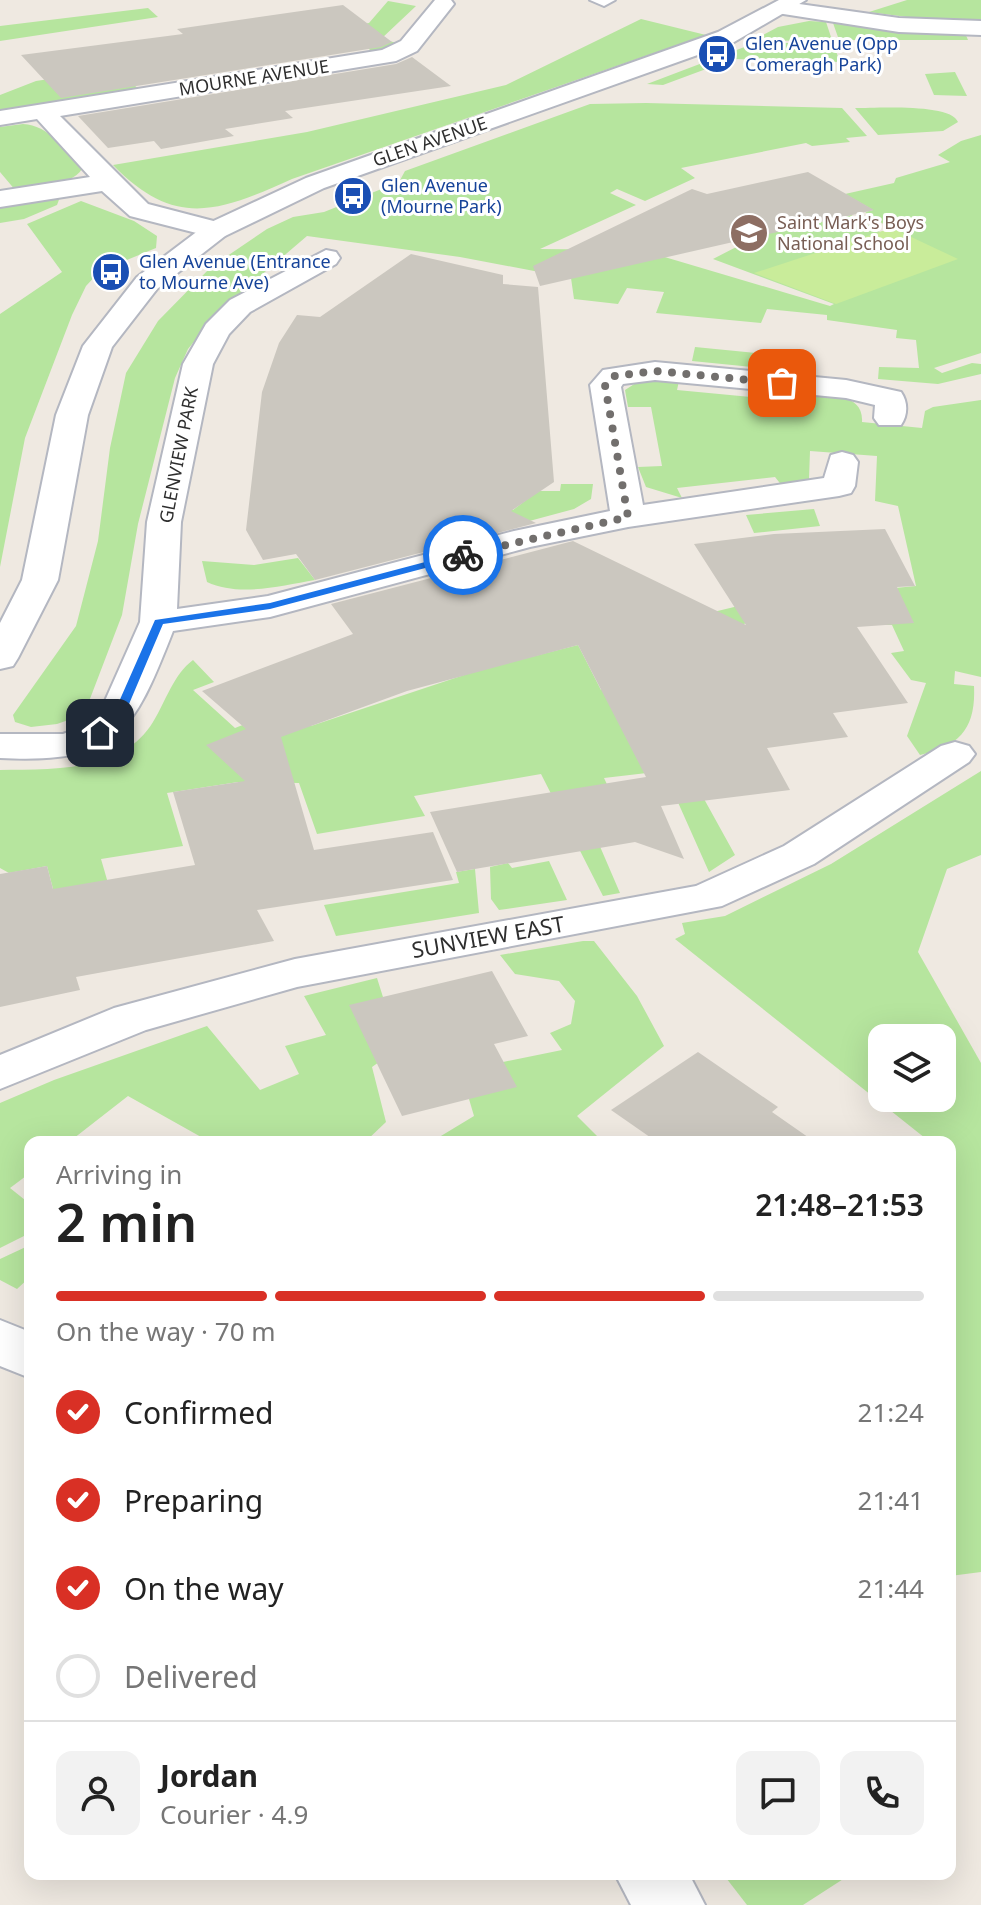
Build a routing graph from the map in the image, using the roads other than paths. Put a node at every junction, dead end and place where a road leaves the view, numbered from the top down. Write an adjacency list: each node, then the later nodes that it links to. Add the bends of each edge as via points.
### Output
1 (443, 4): 4 (street, MOURNE AVENUE, via 409,46 388,56)
2 (790, 4): 3 (street, via 899,25); 8 (street, GLEN AVENUE, via 713,42 315,183)
3 (981, 28)
4 (44, 112): 5 (street, MOURNE AVENUE); 6 (street)
5 (0, 118)
6 (108, 182): 7 (street); 8 (street, via 139,210)
7 (0, 199)
8 (216, 230): 14 (street, GLEN AVENUE, via 147,283 98,346 72,415 40,580)
9 (326, 258): 13 (street, GLENVIEW PARK, via 240,306 216,330 198,364 164,522)
10 (890, 418): 12 (street, via 890,399 846,389 655,371 614,376 605,385)
11 (842, 462): 12 (street, via 839,486)
12 (628, 517): 13 (street, via 526,538 270,606)
13 (158, 622): 15 (street, GLENVIEW PARK, via 124,704 100,733 65,747)
14 (0, 658)
15 (0, 746)
16 (955, 754): 17 (street, SUNVIEW EAST, via 799,855 707,897 295,973 130,1019)
17 (0, 1073)
18 (0, 1341): 19 (street)
19 (24, 1354)
20 (653, 1880): 21 (street)
21 (672, 1905)

